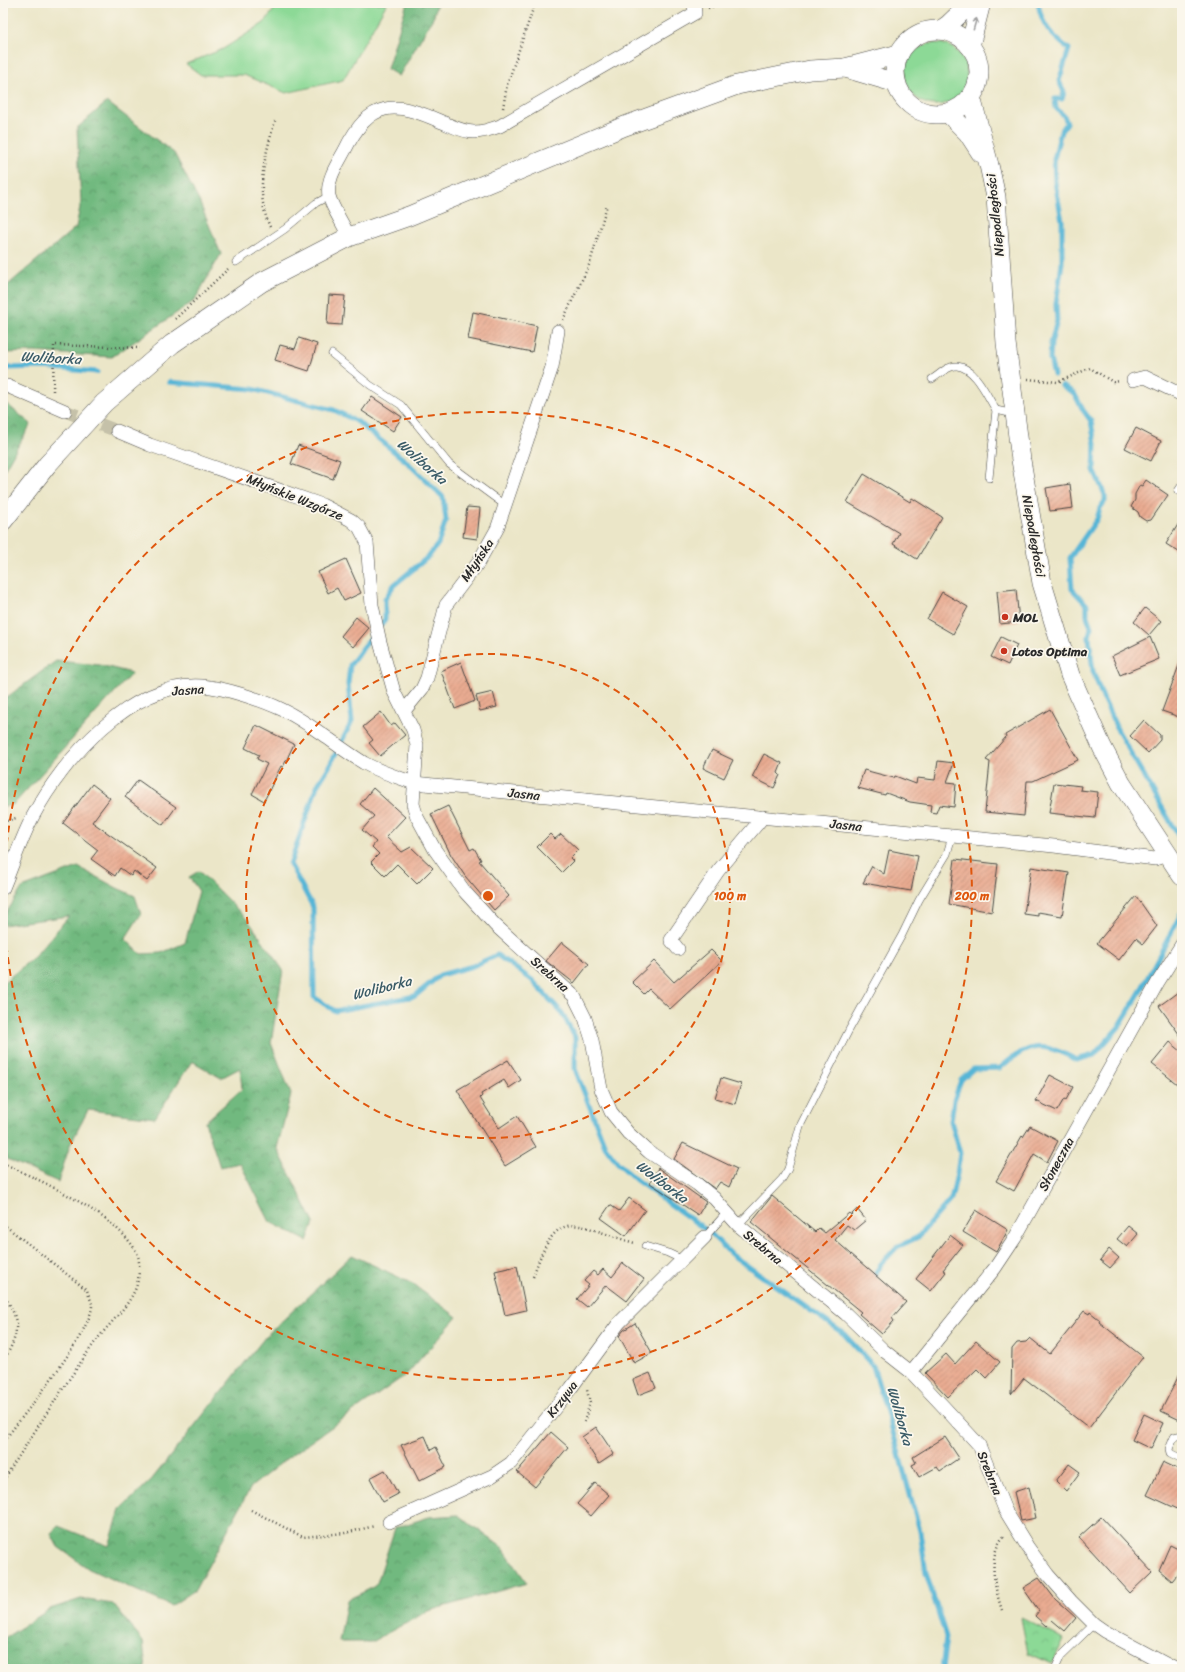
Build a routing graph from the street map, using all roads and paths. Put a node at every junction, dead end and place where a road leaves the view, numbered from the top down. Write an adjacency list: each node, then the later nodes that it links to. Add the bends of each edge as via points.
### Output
1 (535, 3): 13 (path, via 507,85)
2 (971, 3): 5 (main road)
3 (981, 3): 6 (main road, one-way to 3)
4 (695, 8): 13 (street)
5 (941, 30): 6 (main road, via 952,33); 7 (main road, via 916,35 906,43)
6 (970, 46): 10 (main road, via 976,56 979,76)
7 (899, 54): 8 (main road); 9 (main road, via 894,73)
8 (845, 68): 9 (main road); 18 (main road, via 810,70 737,85 625,126 409,216)
9 (896, 83): 11 (main road, via 901,95 910,105 935,114)
10 (971, 96): 11 (main road); 14 (main road, Niepodległości)
11 (948, 113): 14 (main road, Niepodległości, via 968,133)
12 (275, 121): 17 (path, via 263,167 261,189 267,220)
13 (500, 126): 15 (street, via 473,132 459,129 417,111 386,108 366,119 351,138 333,174)
14 (990, 165): 24 (main road, Niepodległości, via 999,226 1001,292)
15 (329, 196): 17 (lane, via 316,203); 18 (street)
16 (607, 206): 21 (path, via 590,263)
17 (275, 236): 19 (lane)
18 (349, 237): 36 (main road, via 262,282 172,344 104,403 47,465)
19 (236, 262): 20 (path)
20 (172, 322)
21 (558, 331): 35 (street, Młyńska, via 552,366)
22 (144, 348): 29 (path, via 54,345)
23 (332, 354): 35 (lane, via 370,385 401,405 449,464)
24 (1011, 378): 26 (path, via 1058,382 1090,368 1114,382); 32 (main road, Niepodległości)
25 (932, 379): 30 (lane, via 948,368 957,366 970,372)
26 (1133, 380): 28 (street, via 1145,377)
27 (3, 386): 31 (street)
28 (1182, 395)
29 (53, 397)
30 (996, 410): 32 (lane); 34 (lane)
31 (65, 411)
32 (1016, 415): 41 (main road, Niepodległości, via 1042,583 1070,675 1121,783)
33 (117, 431): 37 (street, Młyńskie Wzgórze, via 315,503 351,520 359,527 368,542 374,617 380,642 394,692)
34 (989, 478)
35 (506, 506): 37 (street, Młyńska, via 486,551 446,605 427,678 422,689)
36 (3, 521)
37 (404, 711): 38 (street, via 417,745)
38 (414, 783): 39 (street, Jasna); 43 (street, Jasna, via 379,770 276,707 202,686 170,689 137,702 116,716 96,733 60,772 33,815); 47 (street, Srebrna, via 413,804 417,817 435,850 465,892 495,925 574,996 592,1040 601,1090 612,1112 649,1152 697,1184)
39 (763, 817): 40 (street, Jasna); 45 (street, via 718,871 671,940)
40 (952, 836): 41 (street, Jasna, via 1054,846 1155,860); 49 (lane, via 947,854 919,900 800,1126 788,1169 782,1179)
41 (1167, 855): 42 (main road, Niepodległości)
42 (1182, 876)
43 (3, 888)
44 (1182, 944): 57 (street, Słoneczna, via 1158,982 1015,1238 995,1268)
45 (678, 949)
46 (3, 1163): 62 (path, via 86,1206 112,1224 138,1254 139,1281 134,1293 67,1382)
47 (727, 1212): 49 (street, Srebrna); 50 (lane)
48 (3, 1224): 60 (path, via 87,1290 92,1305 74,1346)
49 (738, 1225): 57 (street, Srebrna, via 846,1314 883,1350)
50 (705, 1236): 52 (street, Krzywa)
51 (645, 1246): 52 (lane); 53 (path, via 589,1227 563,1227 547,1241)
52 (681, 1259): 56 (street, Krzywa, via 618,1323)
53 (533, 1277)
54 (3, 1294): 55 (path, via 14,1311 16,1334)
55 (3, 1361)
56 (582, 1372): 58 (path, via 590,1403); 64 (street, Krzywa, via 520,1454 503,1470)
57 (911, 1372): 65 (street, Srebrna, via 979,1445 1005,1510)
58 (584, 1422)
59 (1182, 1435): 61 (lane, via 1174,1437 1169,1449 1170,1453)
60 (3, 1442)
61 (1182, 1459)
62 (3, 1481)
63 (251, 1510): 64 (path, via 302,1537 345,1533)
64 (389, 1522)
65 (1014, 1525): 66 (path, via 996,1544 993,1581); 67 (street, Srebrna, via 1048,1575)
66 (1002, 1610)
67 (1094, 1624): 68 (lane, via 1061,1656); 69 (street, Srebrna)
68 (1055, 1669)
69 (1175, 1669)

